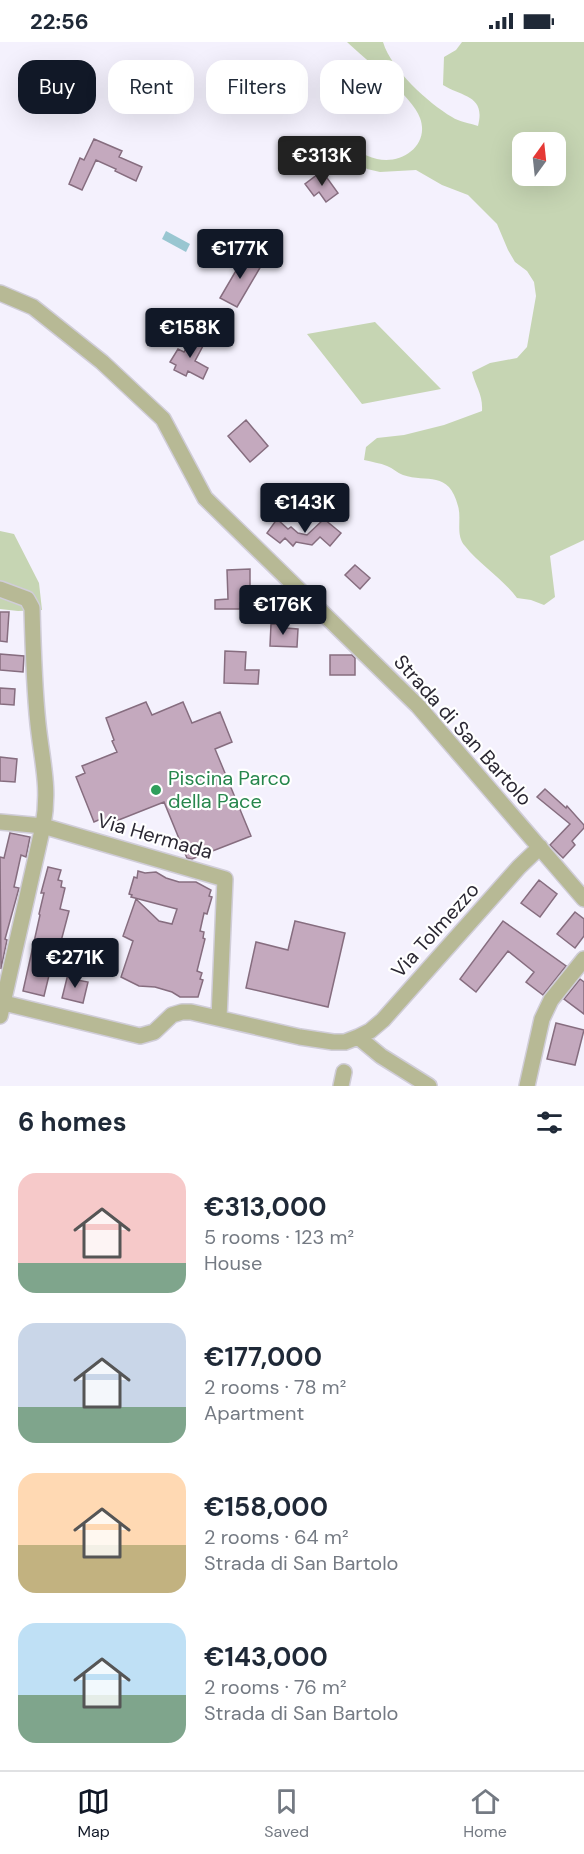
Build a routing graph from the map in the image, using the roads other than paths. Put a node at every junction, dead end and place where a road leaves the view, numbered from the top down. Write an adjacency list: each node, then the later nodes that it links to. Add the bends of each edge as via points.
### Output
1 (0, 293): 5 (street, Strada di San Bartolo, via 33,307 163,418 205,498 418,706)
2 (0, 589): 4 (street, via 27,600 32,608 38,725 47,789)
3 (0, 822): 4 (street)
4 (43, 826): 8 (street); 9 (street, Via Hermada, via 225,879)
5 (540, 847): 6 (street, Strada di San Bartolo); 10 (street, Via Tolmezzo, via 383,1020)
6 (584, 899)
7 (584, 958): 12 (street, via 551,1000 542,1019)
8 (1, 1007): 9 (street, via 140,1036 154,1032 177,1012)
9 (219, 1018): 10 (street, via 319,1041 345,1042)
10 (358, 1037): 11 (street)
11 (429, 1086)
12 (527, 1086)

